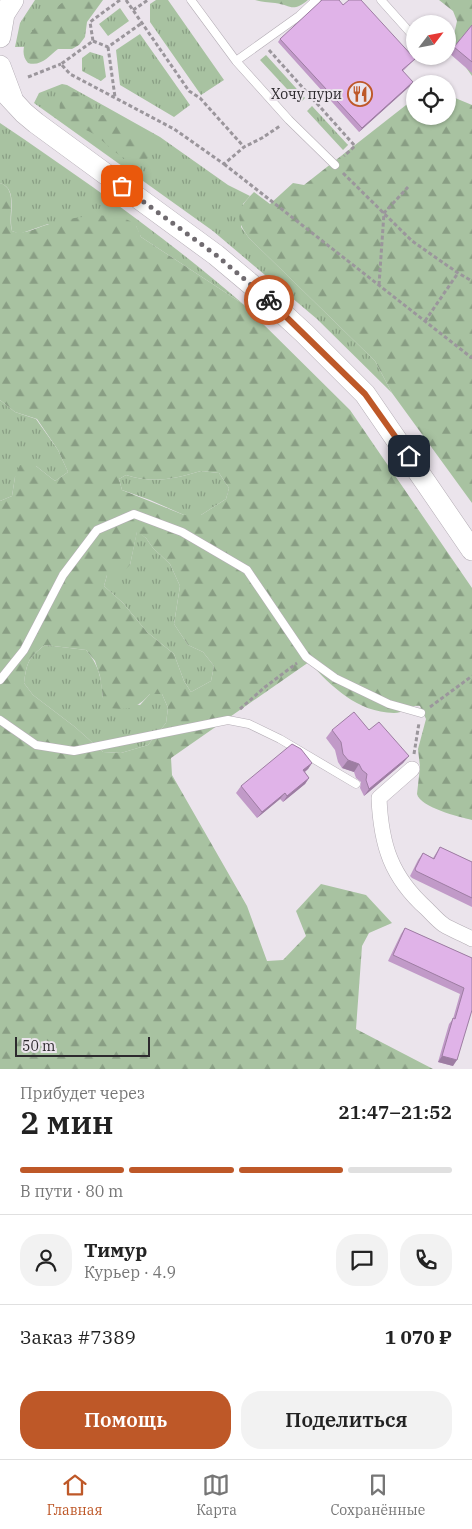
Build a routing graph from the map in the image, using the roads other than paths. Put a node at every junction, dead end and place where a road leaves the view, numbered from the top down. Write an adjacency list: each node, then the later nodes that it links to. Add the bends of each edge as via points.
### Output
1 (14, 0): 6 (main road, via 4,14)
2 (191, 0): 7 (lane)
3 (316, 0): 7 (lane)
4 (381, 0): 5 (lane)
5 (406, 28)
6 (0, 37)
7 (236, 61): 11 (lane, via 289,120)
8 (0, 66): 10 (main road)
9 (0, 87): 10 (main road)
10 (14, 103): 12 (main road, via 36,124 216,255 304,333 365,394)
11 (335, 164)
12 (472, 550)
13 (0, 680): 14 (lane, via 24,650 63,575 97,530 134,514 182,532 247,570 306,657 335,678 389,704)
14 (421, 713)
15 (0, 720): 17 (lane, via 36,746 74,751 228,720 249,724 280,739)
16 (412, 769): 18 (street, via 379,798 387,853 414,898 444,925)
17 (356, 784)
18 (472, 939)

